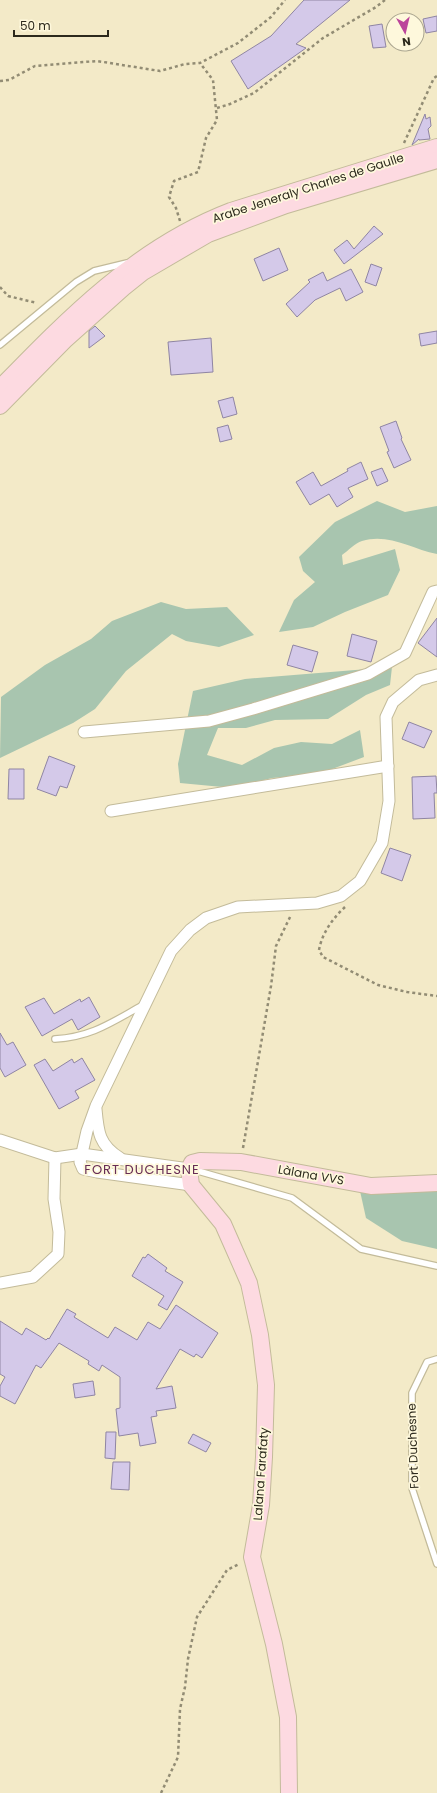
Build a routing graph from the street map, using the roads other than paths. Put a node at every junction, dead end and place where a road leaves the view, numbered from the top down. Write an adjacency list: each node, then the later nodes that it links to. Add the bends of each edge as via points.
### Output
1 (437, 147): 3 (street, Arabe Jeneraly Charles de Gaulle, via 202,222)
2 (437, 160): 6 (street, Arabe Jeneraly Charles de Gaulle, via 286,205 208,234 142,272 66,339)
3 (137, 261): 4 (lane, via 94,271 76,282); 5 (street, Arabe Jeneraly Charles de Gaulle, via 60,326)
4 (0, 344)
5 (0, 388)
6 (0, 406)
7 (437, 591): 9 (street, via 433,592 405,654 368,674 209,721)
8 (437, 675): 10 (street, via 419,680 393,702 386,717)
9 (84, 732)
10 (388, 766): 11 (street); 12 (street, via 389,801 382,843 360,881 341,896 316,903 238,907 206,918 190,930 171,951)
11 (111, 811)
12 (145, 1004): 13 (lane, via 98,1030 74,1038); 14 (street)
13 (55, 1039)
14 (96, 1106): 16 (street); 18 (street, via 98,1128 104,1145)
15 (0, 1140): 17 (street)
16 (82, 1154): 17 (street); 18 (street); 21 (street, via 80,1162 83,1169)
17 (55, 1158): 23 (street, via 54,1199 59,1232 58,1254 33,1277)
18 (123, 1160): 19 (street)
19 (189, 1169): 20 (street, Làlana VVS, via 192,1164 200,1161 240,1162 371,1186); 21 (street); 22 (lane, via 292,1198 361,1248)
20 (437, 1183)
21 (191, 1185): 26 (street, Lalana Farafaty, via 223,1224 249,1283 260,1335 266,1385 264,1457 261,1505 252,1557 274,1644 288,1717)
22 (437, 1266)
23 (0, 1283)
24 (437, 1359): 25 (lane, Fort Duchesne, via 427,1362 412,1393 412,1488)
25 (437, 1564)
26 (289, 1793)

